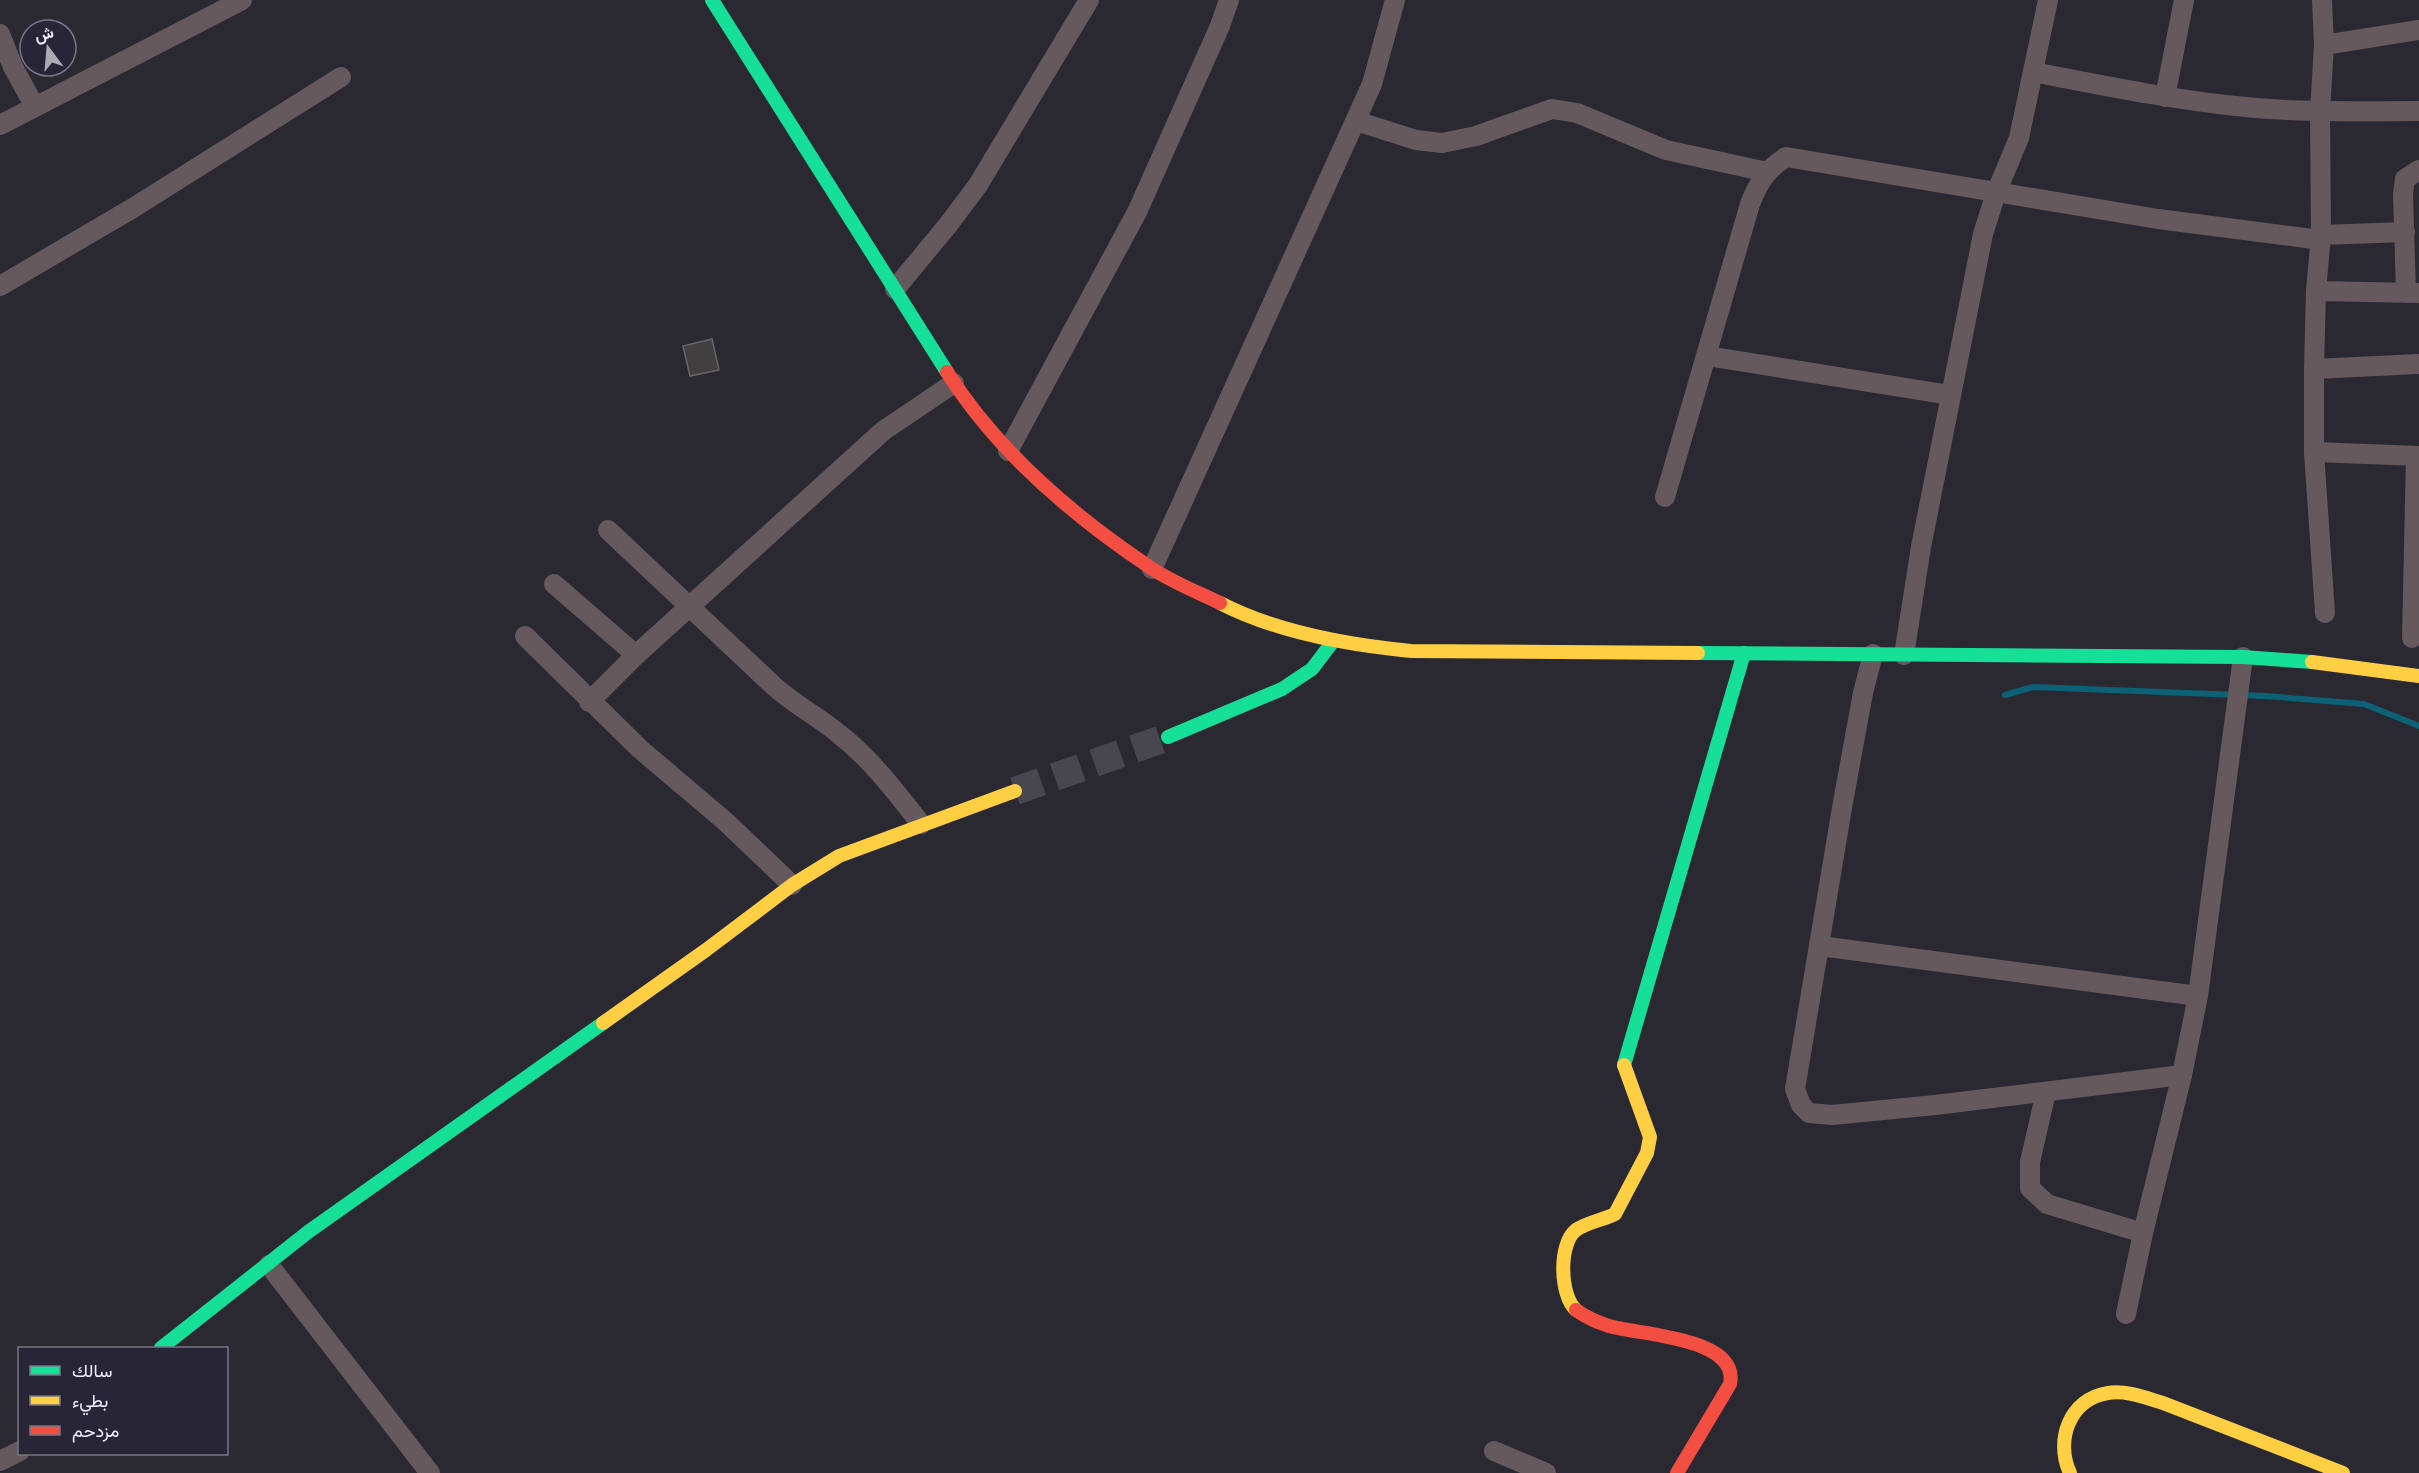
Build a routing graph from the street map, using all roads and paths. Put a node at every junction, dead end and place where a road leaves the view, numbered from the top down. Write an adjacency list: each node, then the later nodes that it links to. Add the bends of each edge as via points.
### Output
1 (242, 0): 15 (street)
2 (712, 0): 26 (street)
3 (1089, 0): 26 (street, via 978,185)
4 (1229, 0): 34 (street, via 1137,212)
5 (1395, 0): 18 (street, via 1372,84)
6 (2048, 0): 12 (street)
7 (2184, 0): 14 (street)
8 (2322, 0): 11 (street)
9 (2419, 30): 11 (street)
10 (0, 34): 15 (street)
11 (2324, 45): 16 (street)
12 (2033, 72): 14 (street); 22 (street, via 2019,138)
13 (341, 77): 25 (street)
14 (2165, 98): 16 (street)
15 (35, 107): 19 (street)
16 (2320, 111): 17 (street); 24 (street)
17 (2419, 111)
18 (1356, 121): 21 (street, via 1416,140 1442,143 1476,136 1552,109 1577,113 1666,150); 39 (street)
19 (0, 125)
20 (2419, 170): 23 (street, via 2405,179)
21 (1767, 172): 22 (street, via 1786,157); 29 (street, via 1750,204)
22 (1996, 193): 24 (street, via 2158,219); 33 (street, via 1983,234)
23 (2405, 232): 24 (street); 28 (street)
24 (2321, 237): 27 (street)
25 (0, 286)
26 (895, 289): 32 (street)
27 (2316, 291): 28 (street); 31 (street)
28 (2412, 293)
29 (1707, 356): 33 (street); 37 (street)
30 (2419, 364): 31 (street)
31 (2314, 369): 35 (street)
32 (954, 383): 34 (street); 41 (street, via 883,431)
33 (1950, 395): 49 (street)
34 (1008, 451): 39 (street, via 1048,490)
35 (2314, 452): 36 (street); 42 (street)
36 (2418, 456): 44 (street)
37 (1665, 497)
38 (608, 530): 41 (street)
39 (1152, 569): 45 (street, via 1225,606 1279,626)
40 (554, 584): 48 (street)
41 (689, 606): 48 (street); 55 (street, via 795,704 838,732 860,752)
42 (2325, 613)
43 (525, 636): 52 (street)
44 (2412, 638)
45 (1334, 639): 46 (street, via 1411,651); 53 (street, via 1321,660 1300,677 1270,694)
46 (1744, 653): 47 (street); 70 (street, via 1624,1059 1650,1137 1647,1153 1615,1214 1576,1230 1564,1256 1565,1291 1573,1308 1600,1325 1703,1345 1724,1357 1731,1370 1730,1384)
47 (1873, 654): 49 (street); 57 (street)
48 (636, 655): 52 (street)
49 (1904, 655): 50 (street)
50 (2243, 657): 51 (street); 58 (street)
51 (2419, 676)
52 (590, 702): 56 (street)
53 (1168, 737)
54 (1015, 791): 55 (street)
55 (921, 824): 56 (street, via 839,856)
56 (792, 885): 62 (street, via 308,1232)
57 (1820, 946): 58 (street); 60 (street, via 1795,1089 1809,1113 1935,1105)
58 (2198, 996): 59 (street)
59 (2182, 1076): 60 (street); 61 (street)
60 (2046, 1092): 61 (street, via 2030,1162 2030,1188 2047,1204)
61 (2143, 1233): 63 (street)
62 (269, 1265): 64 (street); 68 (street)
63 (2126, 1314)
64 (162, 1347)
65 (1494, 1451): 69 (street)
66 (18, 1452): 67 (street)
67 (0, 1461)
68 (430, 1473)
69 (1546, 1473)
70 (1677, 1473)
71 (2070, 1473): 72 (street, via 2062,1443 2073,1413 2096,1396 2120,1393 2142,1396)
72 (2343, 1473)

